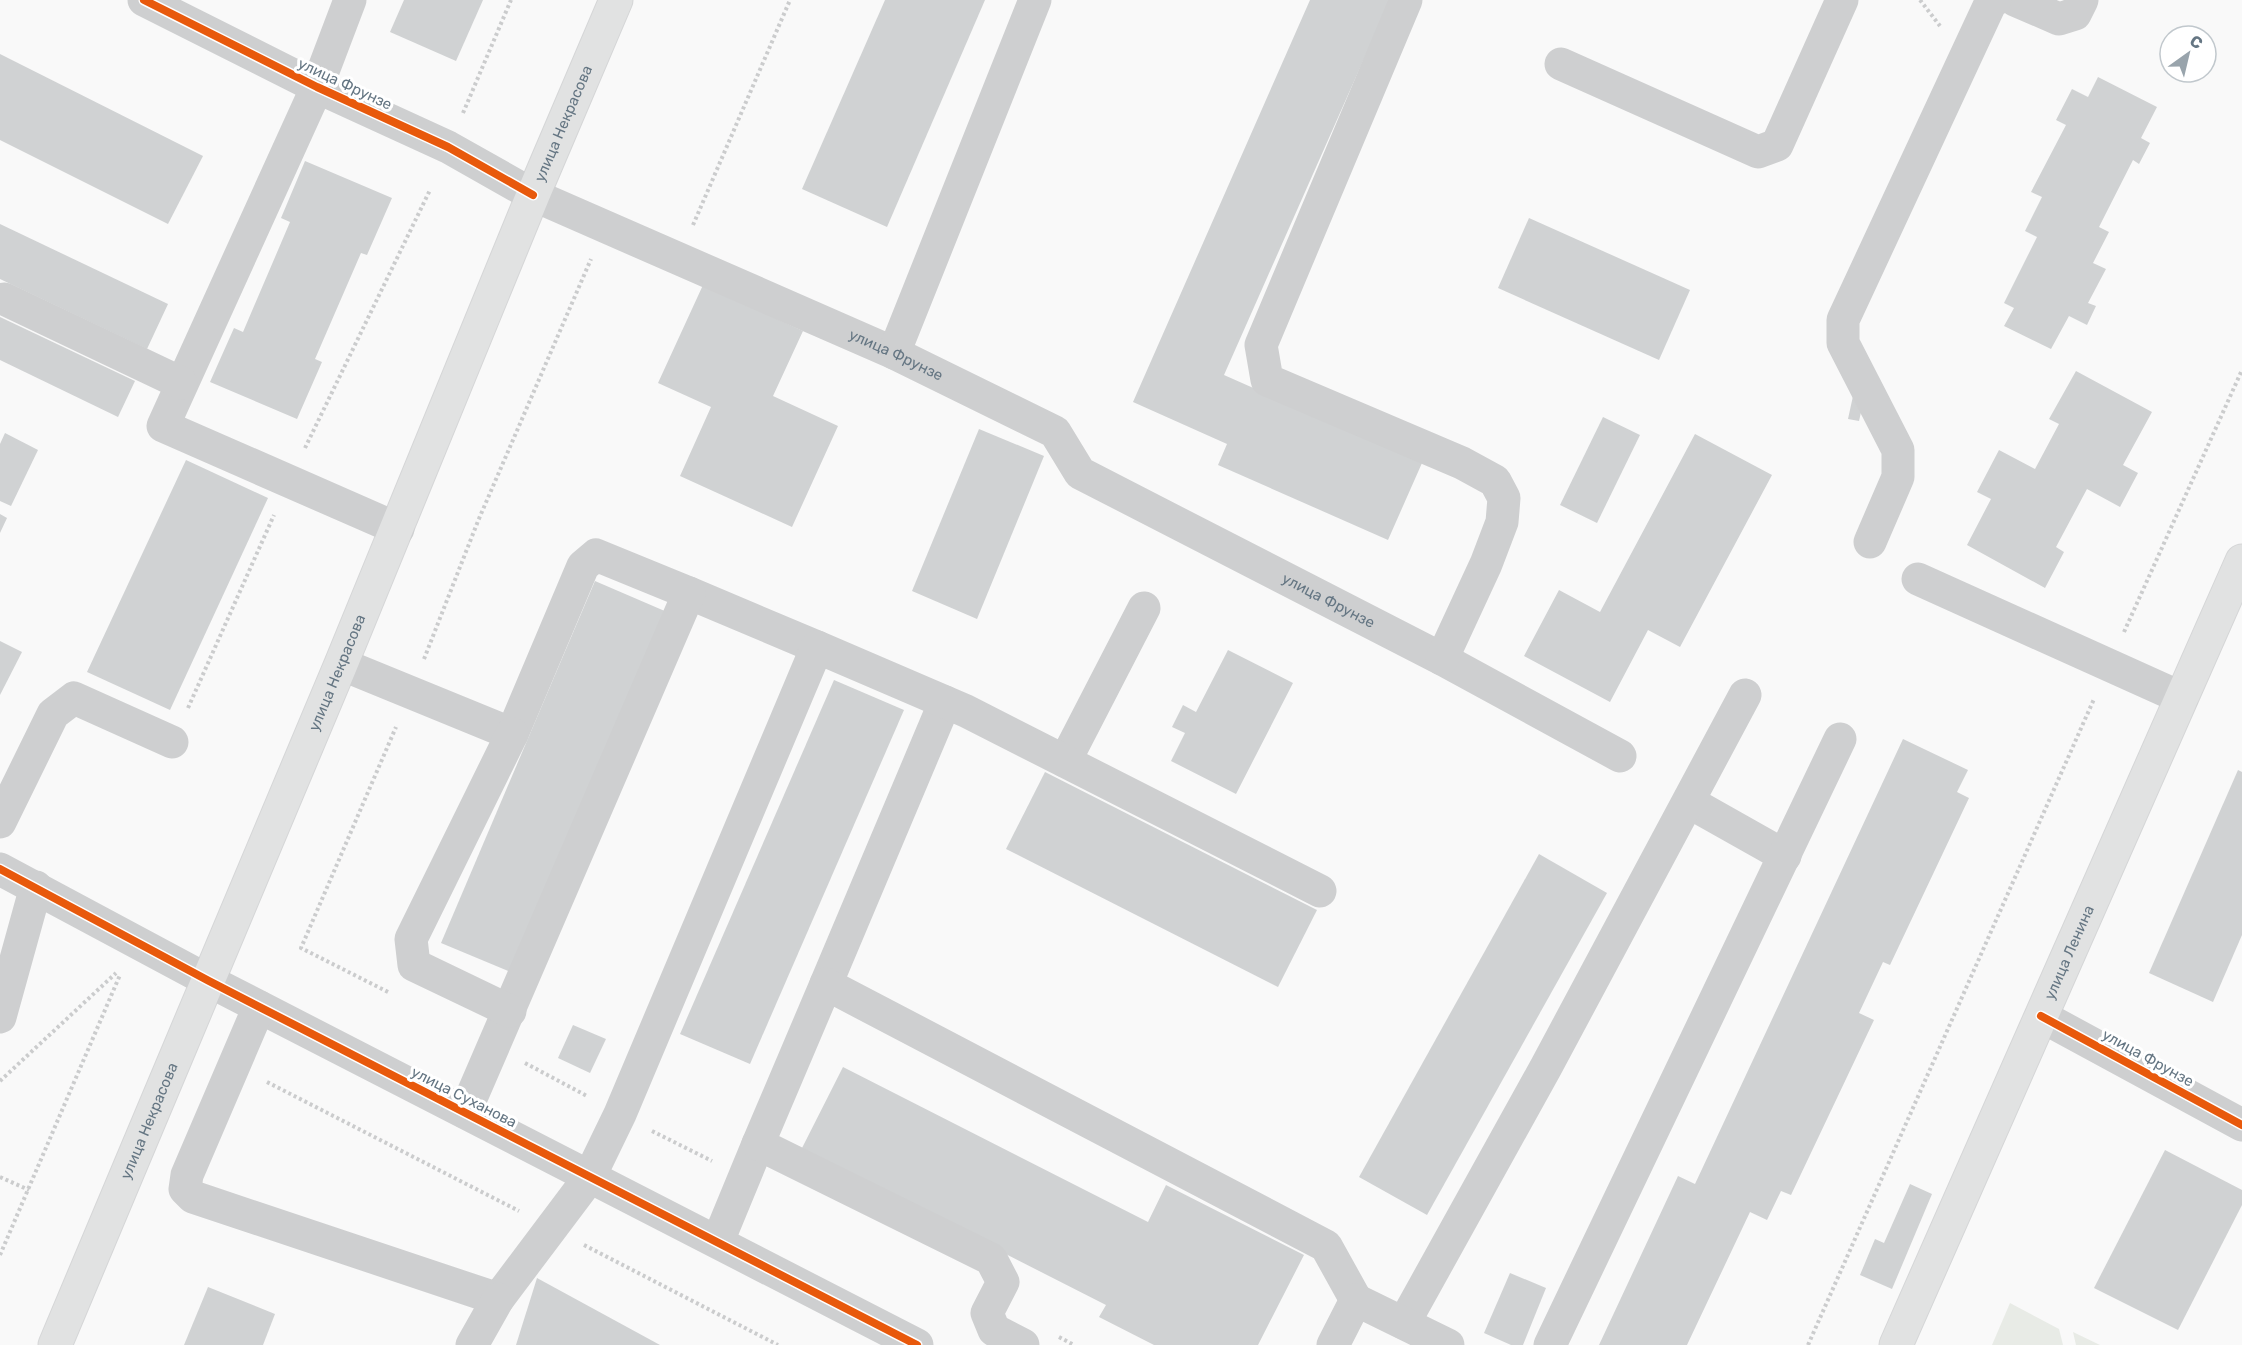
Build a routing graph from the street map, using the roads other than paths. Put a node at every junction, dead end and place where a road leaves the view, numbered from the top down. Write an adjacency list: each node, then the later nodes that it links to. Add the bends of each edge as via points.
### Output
1 (144, 0): 11 (street, улица Фрунзе)
2 (350, 0): 11 (street)
3 (616, 0): 12 (main road, улица Некрасова)
4 (1035, 0): 14 (street)
5 (1406, 0): 23 (street, via 1261,345 1267,380 1462,463 1495,481 1504,498 1502,522)
6 (1842, 0): 10 (street, via 1777,145 1758,152)
7 (1995, 0): 17 (street, via 1843,320 1843,343 1898,450 1898,477)
8 (2015, 0): 9 (street, via 2059,19 2075,14)
9 (2082, 0)
10 (1561, 64)
11 (317, 87): 12 (street, улица Фрунзе, via 448,147); 15 (street)
12 (533, 195): 14 (street, улица Фрунзе); 16 (main road, улица Некрасова)
13 (4, 299): 15 (street)
14 (894, 353): 23 (street, улица Фрунзе, via 1055,432 1080,473 1124,498)
15 (181, 383): 16 (street, via 163,426)
16 (398, 529): 24 (main road, улица Некрасова)
17 (1870, 542)
18 (2242, 561): 26 (main road, улица Ленина)
19 (1918, 579): 26 (street)
20 (689, 593): 22 (street); 28 (street, via 596,555 582,566); 42 (street)
21 (1144, 608): 32 (street)
22 (816, 647): 27 (street); 48 (street, via 620,1114)
23 (1442, 659): 31 (street, улица Фрунзе)
24 (341, 664): 28 (street); 39 (main road, улица Некрасова)
25 (1745, 694): 33 (street)
26 (2182, 698): 43 (main road, улица Ленина)
27 (945, 702): 32 (street); 40 (street)
28 (512, 734): 42 (street, via 411,939 414,965)
29 (1840, 739): 35 (street)
30 (172, 742): 34 (street, via 74,698 53,714)
31 (1620, 756)
32 (1065, 761): 38 (street)
33 (1689, 802): 35 (street); 52 (street)
34 (0, 822)
35 (1785, 856): 59 (street)
36 (0, 869): 37 (street, улица Суханова)
37 (36, 887): 39 (street, улица Суханова); 44 (street)
38 (1320, 891)
39 (209, 981): 41 (street, улица Суханова); 53 (main road, улица Некрасова)
40 (826, 984): 47 (street); 51 (street, via 1326,1246)
41 (259, 1007): 45 (street, улица Суханова); 50 (street, via 185,1189 193,1197)
42 (510, 1011): 45 (street)
43 (2042, 1016): 46 (street, улица Фрунзе); 60 (main road, улица Ленина)
44 (0, 1017)
45 (465, 1112): 48 (street, улица Суханова)
46 (2242, 1125)
47 (758, 1144): 49 (street); 56 (street, via 991,1259 1003,1282 987,1313 994,1330)
48 (589, 1178): 49 (street, улица Суханова); 50 (street)
49 (717, 1241): 55 (street, улица Суханова)
50 (498, 1299): 54 (street)
51 (1356, 1300): 52 (street); 57 (street)
52 (1404, 1323): 58 (street)
53 (55, 1345)
54 (472, 1345)
55 (917, 1345)
56 (1023, 1345)
57 (1333, 1345)
58 (1448, 1345)
59 (1550, 1345)
60 (1896, 1345)

